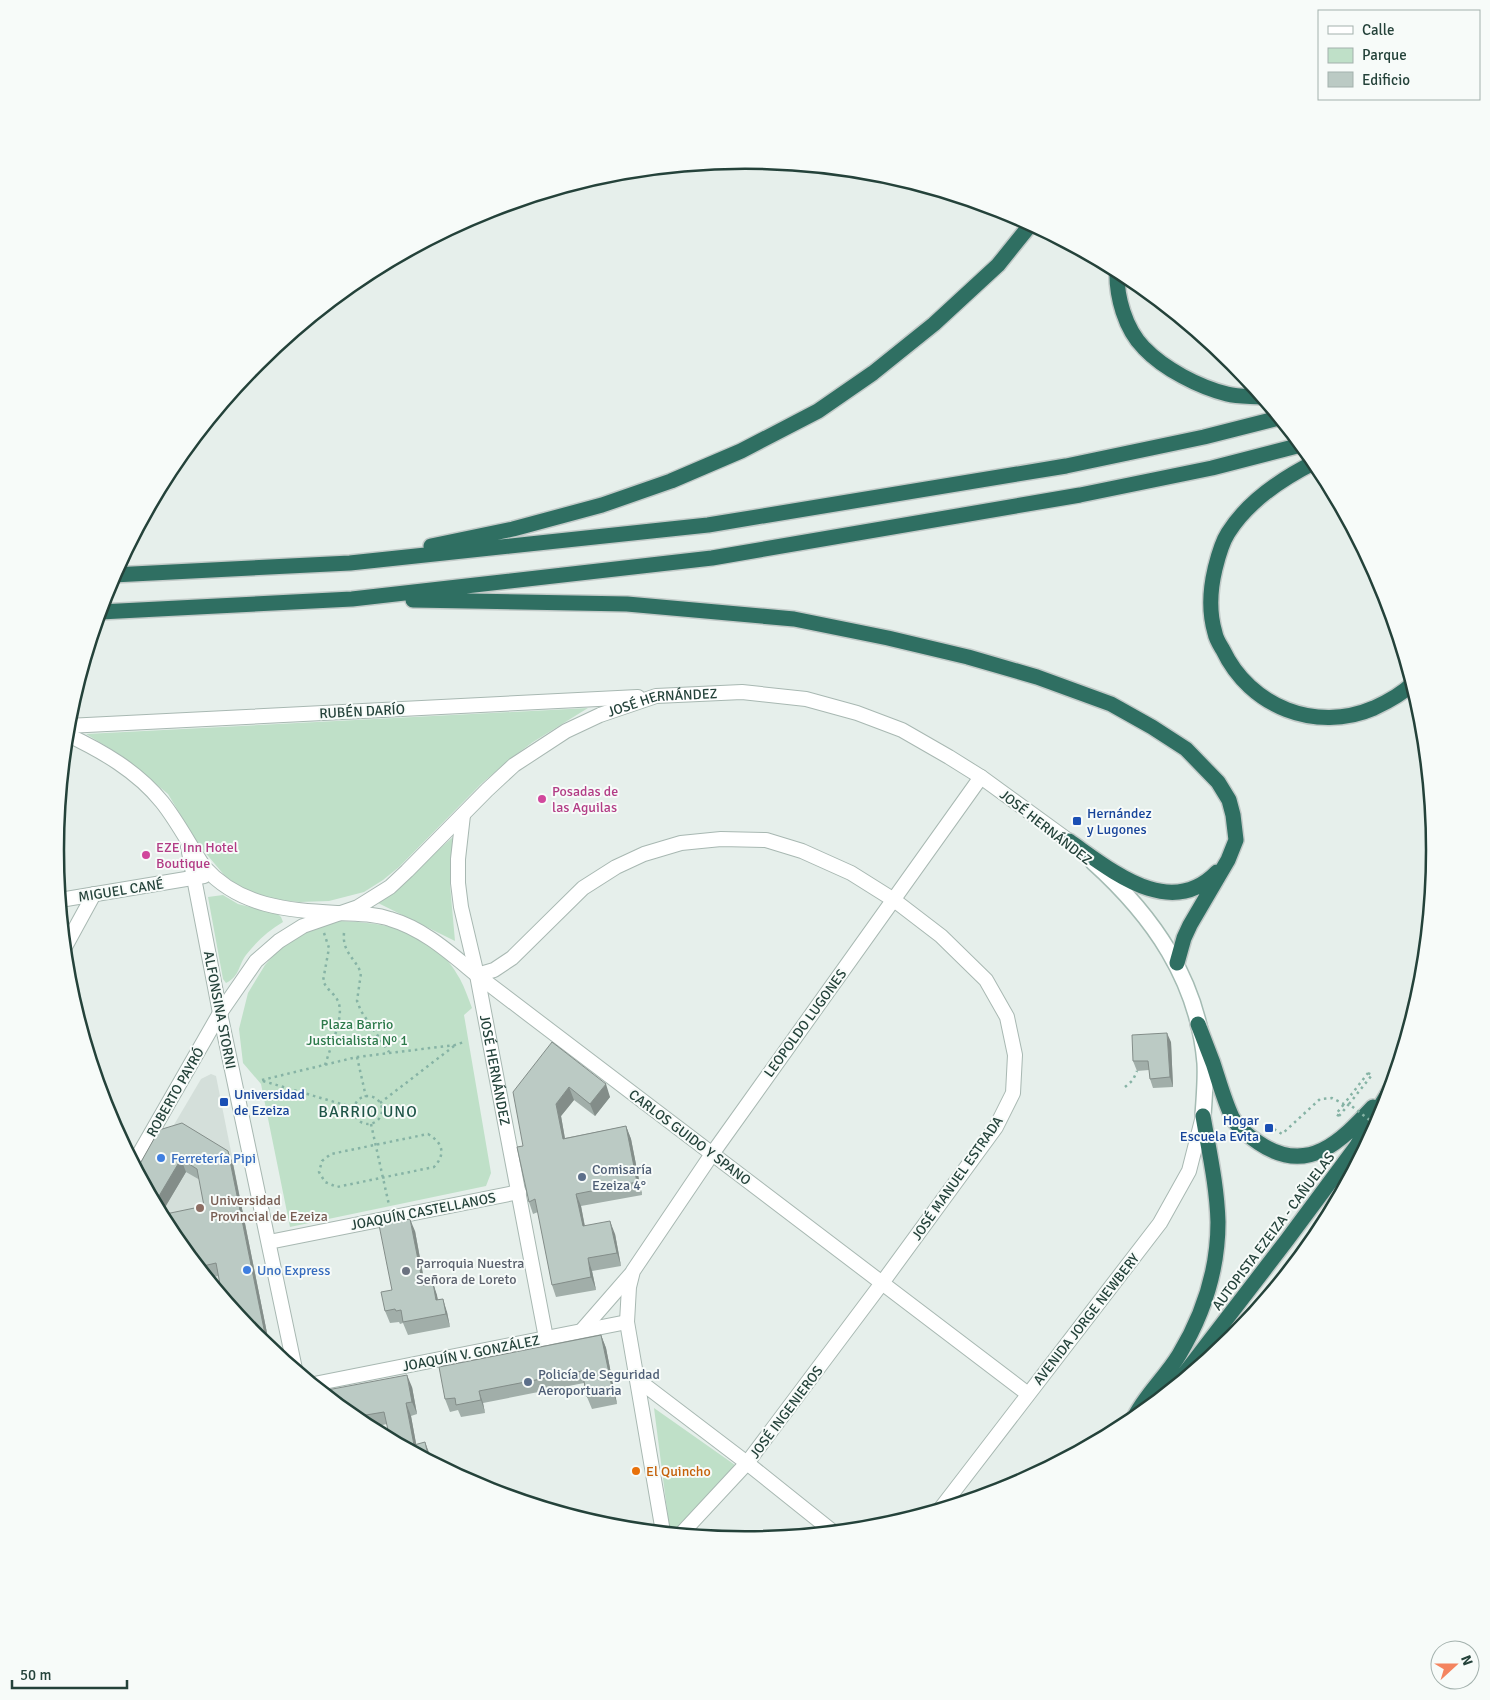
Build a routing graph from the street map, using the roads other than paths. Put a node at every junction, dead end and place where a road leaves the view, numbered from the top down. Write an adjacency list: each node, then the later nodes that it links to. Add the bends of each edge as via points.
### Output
1 (1026, 230): 7 (highway, via 998,265 934,324 873,373 818,411 741,450 672,481 602,506 513,529)
2 (1117, 280): 3 (highway, via 1120,302 1130,328 1143,348 1203,386 1229,395)
3 (1253, 396)
4 (1272, 420): 7 (highway, via 1066,466 718,524)
5 (1293, 447): 9 (highway, via 1212,468 1080,495 712,558)
6 (1307, 466): 11 (highway, via 1254,502 1226,535 1212,580 1210,604 1215,634 1228,661 1245,682 1260,696 1296,714 1326,717 1364,712)
7 (350, 563): 8 (highway)
8 (123, 575)
9 (352, 599): 10 (highway); 19 (highway, via 627,604 794,619 888,638 1037,677 1111,704 1186,749 1218,782 1229,800 1236,840)
10 (107, 612)
11 (1406, 689)
12 (656, 696): 13 (street, RUBÉN DARÍO); 15 (street, JOSÉ HERNÁNDEZ, via 742,692 806,699 902,730); 16 (street, JOSÉ HERNÁNDEZ, via 600,715 566,731 514,766)
13 (76, 726)
14 (74, 738): 17 (street, ALFONSINA STORNI, via 98,749 139,779 162,802)
15 (981, 777): 18 (street, JOSÉ HERNÁNDEZ); 24 (street, LEOPOLDO LUGONES)
16 (463, 815): 25 (street, ROBERTO PAYRÓ, via 390,887 364,903); 28 (street, JOSÉ HERNÁNDEZ, via 458,883)
17 (187, 839): 20 (street, CARLOS GUIDO Y SPANO); 21 (street, ALFONSINA STORNI)
18 (1069, 842): 19 (highway, via 1121,877 1155,891 1178,894 1210,879); 27 (street, JOSÉ HERNÁNDEZ, via 1125,894)
19 (1228, 860): 27 (highway, via 1190,925)
20 (212, 875): 21 (street, MIGUEL CANÉ); 25 (street, CARLOS GUIDO Y SPANO, via 256,902 291,910)
21 (194, 877): 22 (street, MIGUEL CANÉ); 29 (street, ALFONSINA STORNI)
22 (94, 894): 23 (street, MIGUEL CANÉ); 26 (street)
23 (65, 899)
24 (894, 900): 28 (street, JOSÉ MANUEL ESTRADA, via 851,873 802,851 766,840 721,839 681,843 644,854 583,888 512,958 494,970); 34 (street, LEOPOLDO LUGONES); 39 (street, JOSÉ MANUEL ESTRADA, via 941,936 986,980 1006,1017 1015,1055 1012,1093 996,1127)
25 (338, 913): 28 (street, CARLOS GUIDO Y SPANO, via 368,914 416,929); 29 (street, ROBERTO PAYRÓ, via 303,926 279,941 256,961)
26 (70, 938)
27 (1177, 963): 30 (street, JOSÉ HERNÁNDEZ)
28 (477, 975): 34 (street, CARLOS GUIDO Y SPANO); 36 (street, JOSÉ HERNÁNDEZ)
29 (220, 1013): 35 (street, ROBERTO PAYRÓ); 37 (street, ALFONSINA STORNI)
30 (1198, 1024): 31 (highway, via 1233,1119 1268,1150 1308,1155 1324,1150 1339,1141); 32 (street, JOSÉ HERNÁNDEZ, via 1205,1063)
31 (1377, 1103)
32 (1203, 1116): 47 (street, AVENIDA JORGE NEWBERY, via 1189,1171 1160,1223); 48 (highway, via 1218,1222 1210,1285 1178,1356)
33 (1363, 1135): 44 (highway, AUTOPISTA EZEIZA - CAÑUELAS)
34 (712, 1154): 38 (street, LEOPOLDO LUGONES); 39 (street, CARLOS GUIDO Y SPANO)
35 (137, 1157)
36 (519, 1192): 37 (street, JOAQUÍN CASTELLANOS); 42 (street, JOSÉ HERNÁNDEZ)
37 (269, 1242): 43 (street, ALFONSINA STORNI)
38 (633, 1271): 40 (street, LEOPOLDO LUGONES); 41 (street, LEOPOLDO LUGONES)
39 (882, 1283): 47 (street, CARLOS GUIDO Y SPANO); 49 (street, JOSÉ INGENIEROS)
40 (627, 1322): 41 (street, JOAQUÍN V. GONZÁLEZ); 45 (street, LEOPOLDO LUGONES)
41 (583, 1329): 42 (street, JOAQUÍN V. GONZÁLEZ)
42 (546, 1338): 46 (street, JOAQUÍN V. GONZÁLEZ)
43 (293, 1359)
44 (1192, 1363)
45 (638, 1380): 49 (street); 51 (street, LEOPOLDO LUGONES)
46 (321, 1383)
47 (1028, 1394): 50 (street, AVENIDA JORGE NEWBERY)
48 (1145, 1401)
49 (747, 1463): 52 (street); 53 (street, JOSÉ INGENIEROS)
50 (947, 1500)
51 (662, 1526)
52 (826, 1526)
53 (686, 1528)

